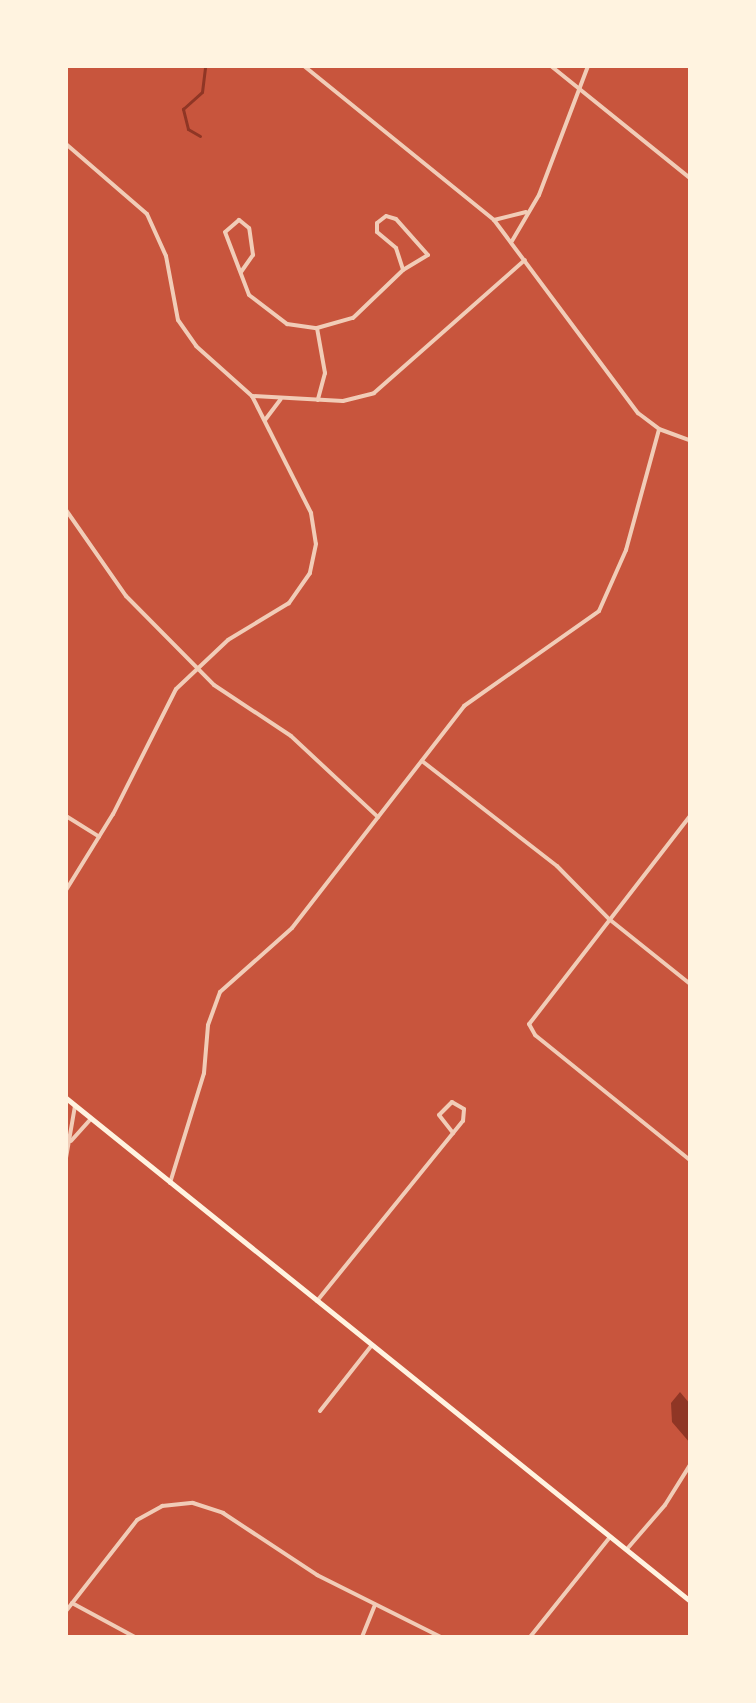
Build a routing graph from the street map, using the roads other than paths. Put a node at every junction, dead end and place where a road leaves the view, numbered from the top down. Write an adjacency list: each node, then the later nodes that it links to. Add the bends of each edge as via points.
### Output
1 (304, 66): 8 (street)
2 (551, 66): 4 (street)
3 (588, 66): 4 (street)
4 (577, 87): 6 (street); 7 (street, via 556,152)
5 (66, 144): 14 (street, via 147,214 166,256 182,329)
6 (690, 178)
7 (528, 211): 8 (street); 9 (street)
8 (494, 220): 9 (street)
9 (512, 241): 10 (street)
10 (526, 259): 16 (street, via 374,393 355,400); 18 (street, via 629,402)
11 (403, 270): 11 (street, via 396,248 377,232 377,223 386,216 428,250 425,259); 13 (street, via 353,318)
12 (241, 272): 12 (street, via 225,232 239,220 249,228 253,255); 13 (street, via 249,295 267,312 287,324)
13 (317, 328): 16 (street, via 325,373)
14 (252, 396): 15 (street); 17 (street)
15 (281, 399): 16 (street); 17 (street)
16 (318, 400)
17 (265, 420): 21 (street, via 311,513 314,559 289,603)
18 (659, 429): 19 (street); 22 (street, via 626,549 599,611 483,689)
19 (690, 440)
20 (66, 510): 21 (street, via 118,587)
21 (198, 665): 25 (street, via 214,685 309,751); 26 (street, via 176,689)
22 (422, 761): 25 (street); 28 (street, via 557,866)
23 (66, 816): 26 (street)
24 (690, 816): 28 (street)
25 (378, 817): 39 (street, via 292,928 220,992 208,1025 204,1073)
26 (99, 837): 27 (street)
27 (66, 890)
28 (609, 919): 29 (street); 36 (street, via 529,1024 535,1035)
29 (690, 984)
30 (66, 1098): 31 (main road)
31 (75, 1106): 32 (main road); 34 (street)
32 (91, 1119): 34 (street); 39 (main road)
33 (453, 1133): 33 (street, via 465,1114 452,1102 439,1115); 40 (street)
34 (69, 1143): 37 (street)
35 (690, 1147): 36 (street)
36 (684, 1155): 38 (street)
37 (66, 1158)
38 (690, 1160)
39 (170, 1183): 40 (main road)
40 (317, 1301): 41 (main road)
41 (372, 1345): 42 (street); 44 (main road)
42 (320, 1411)
43 (690, 1465): 45 (street, via 665,1505)
44 (610, 1537): 45 (main road); 53 (street)
45 (626, 1550): 46 (main road)
46 (690, 1601)
47 (72, 1603): 48 (street, via 125,1532 152,1511 184,1503 213,1508); 49 (street); 50 (street)
48 (375, 1605): 51 (street); 52 (street)
49 (66, 1611)
50 (135, 1637)
51 (362, 1637)
52 (441, 1637)
53 (530, 1637)

